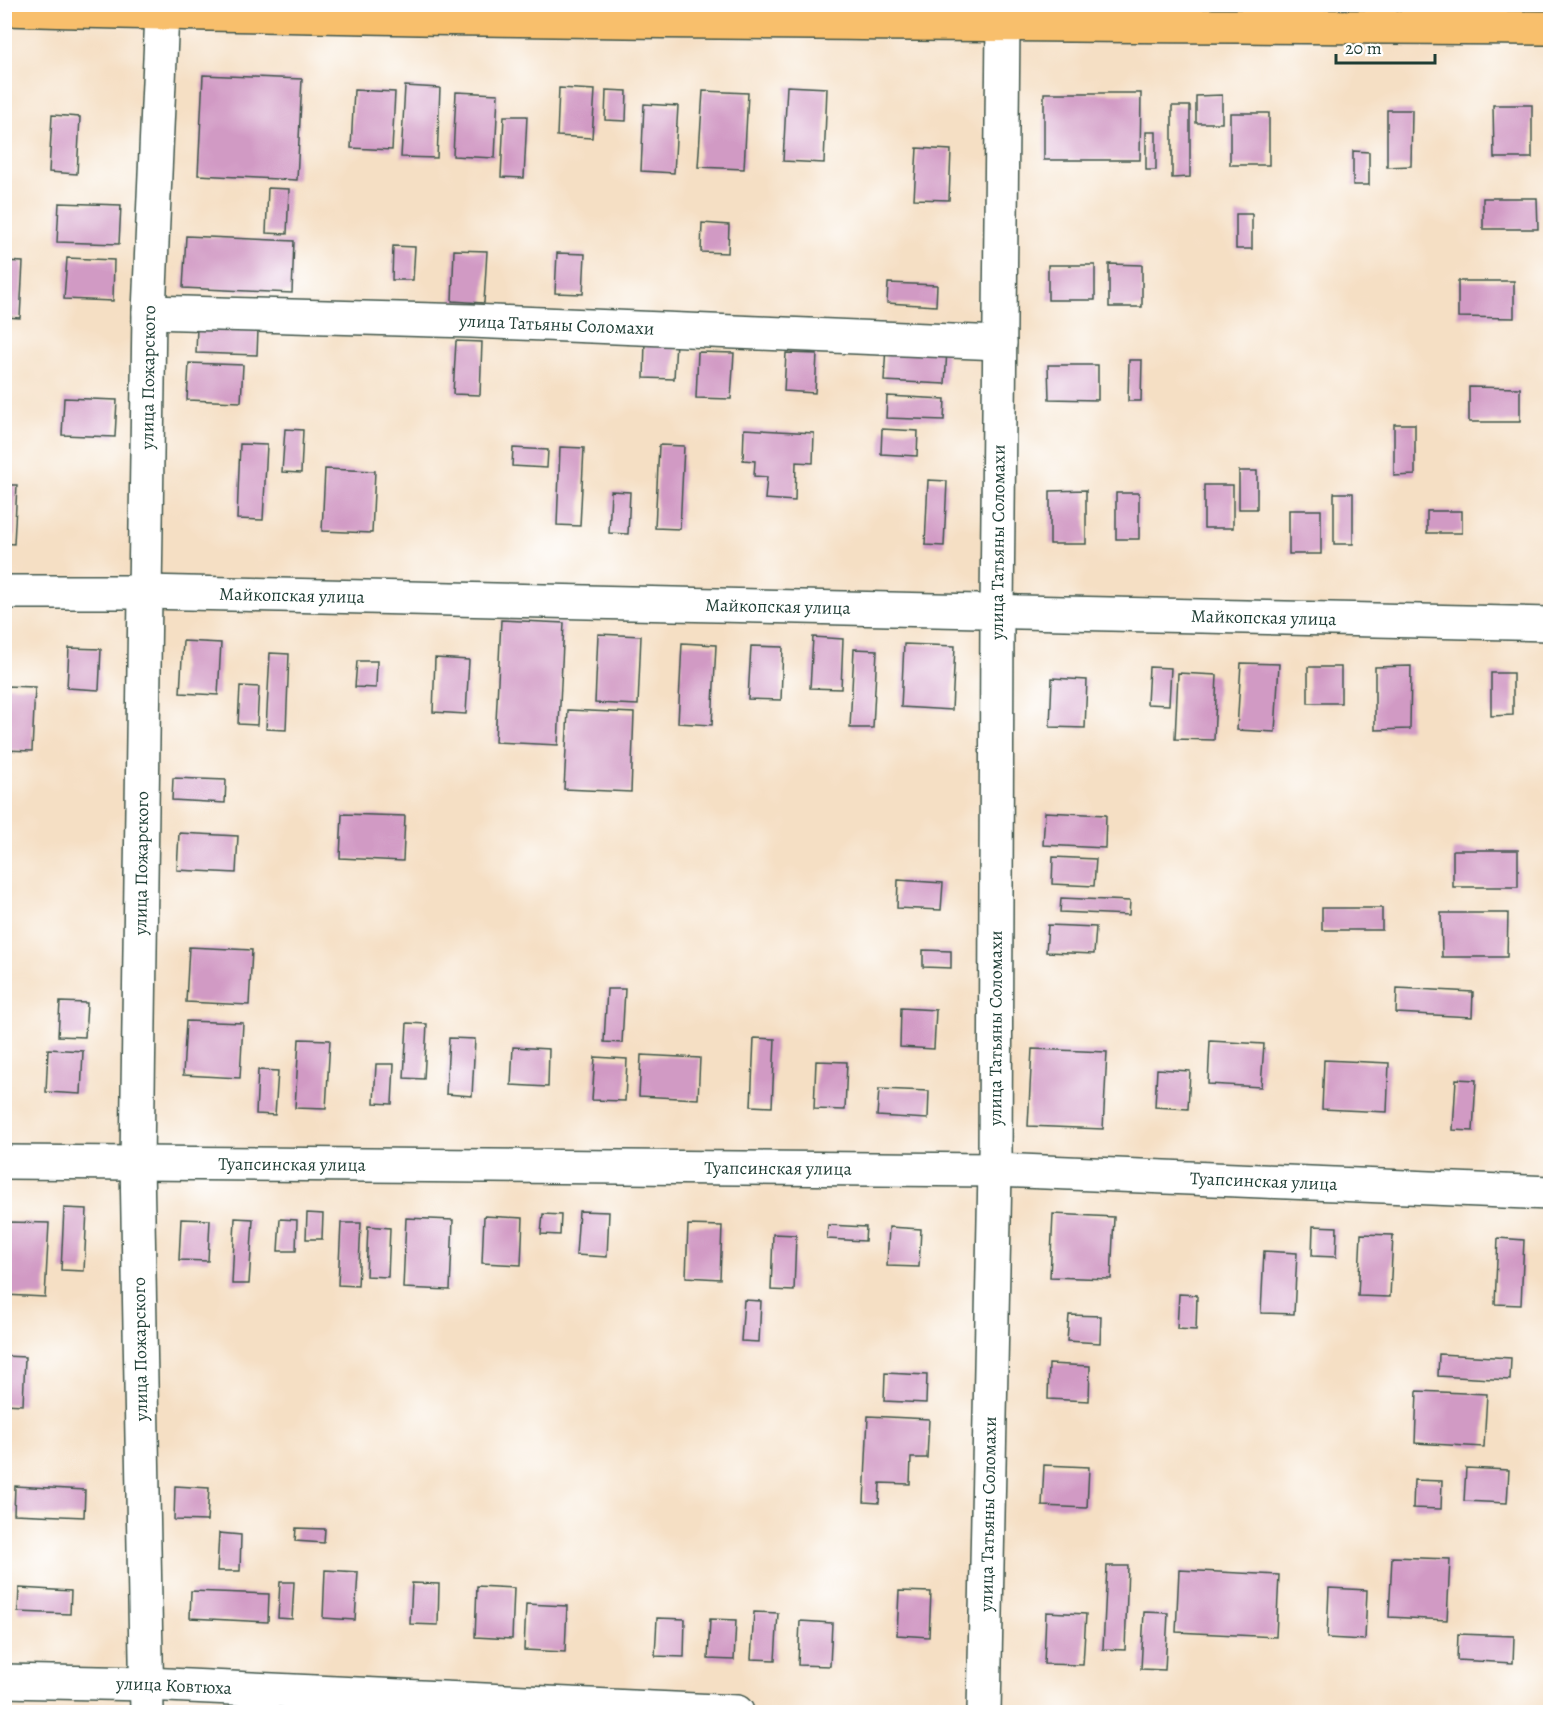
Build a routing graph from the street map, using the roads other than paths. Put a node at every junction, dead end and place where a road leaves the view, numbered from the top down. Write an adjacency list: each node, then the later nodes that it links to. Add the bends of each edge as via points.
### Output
1 (4, 9): 2 (main road)
2 (162, 14): 3 (main road); 5 (street, улица Пожарского)
3 (1003, 25): 4 (main road); 6 (street, улица Татьяны Соломахи)
4 (1551, 28)
5 (149, 312): 6 (street, улица Татьяны Соломахи); 8 (street, улица Пожарского)
6 (1000, 343): 9 (street, улица Татьяны Соломахи)
7 (4, 592): 8 (street, Майкопская улица)
8 (145, 592): 9 (street, Майкопская улица); 12 (street, улица Пожарского)
9 (997, 610): 10 (street, Майкопская улица); 13 (street, улица Татьяны Соломахи)
10 (1551, 624)
11 (4, 1162): 12 (street, Туапсинская улица)
12 (136, 1162): 13 (street, Туапсинская улица); 16 (street, улица Пожарского)
13 (995, 1170): 14 (street, Туапсинская улица); 18 (street, улица Татьяны Соломахи)
14 (1551, 1193)
15 (4, 1681): 16 (street, улица Ковтюха)
16 (146, 1698): 17 (street, улица Ковтюха)
17 (737, 1713)
18 (984, 1713)

